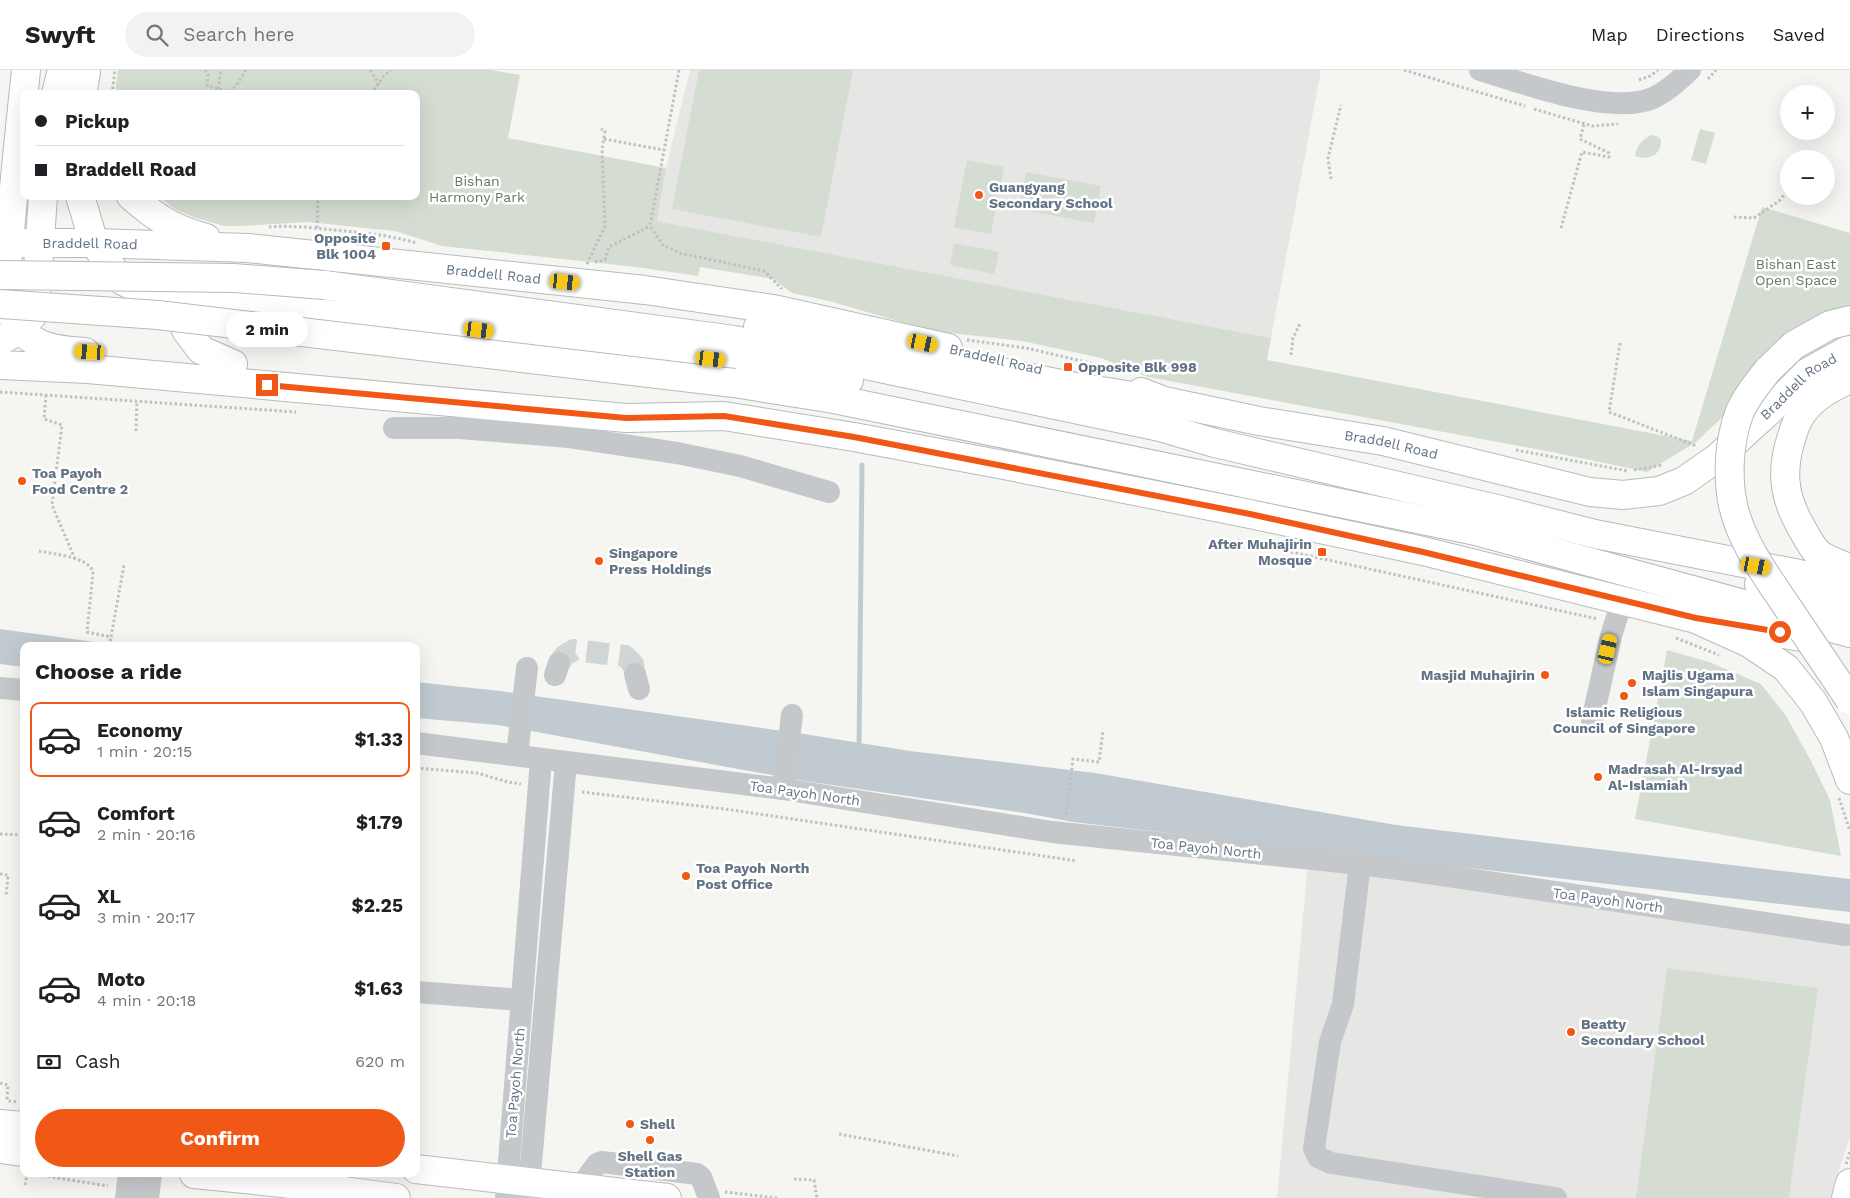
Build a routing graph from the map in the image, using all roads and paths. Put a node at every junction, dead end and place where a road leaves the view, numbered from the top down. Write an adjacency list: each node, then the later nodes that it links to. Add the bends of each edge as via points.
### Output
1 (25, 70): 15 (main road); 16 (main road)
2 (115, 70): 18 (path)
3 (205, 70): 19 (path, via 207,86)
4 (221, 70): 19 (path)
5 (246, 70): 20 (path)
6 (370, 70): 14 (path)
7 (391, 70): 14 (path)
8 (679, 70): 28 (path)
9 (1480, 70): 11 (street, via 1563,94 1608,103 1632,103 1672,88)
10 (1658, 70): 13 (path)
11 (1690, 70)
12 (81, 80): 17 (main road)
13 (1632, 83)
14 (378, 84): 21 (path)
15 (21, 90)
16 (23, 90)
17 (63, 90)
18 (112, 90)
19 (218, 90)
20 (232, 90)
21 (374, 90)
22 (20, 93): 29 (main road)
23 (1342, 105): 30 (path, via 1328,158)
24 (20, 119): 41 (main road)
25 (1584, 124): 39 (path, via 1580,139 1610,153 1609,157 1582,152)
26 (601, 129): 27 (path, via 605,130)
27 (604, 139): 28 (path); 46 (path, via 605,226)
28 (664, 150): 37 (path)
29 (0, 156)
30 (1331, 179)
31 (43, 200): 42 (main road)
32 (81, 200): 43 (main road)
33 (136, 200): 40 (main road, via 156,218 185,232)
34 (318, 200): 38 (path)
35 (1780, 200): 36 (path, via 1754,218)
36 (1734, 217)
37 (650, 226): 46 (path, via 609,246 604,260); 48 (path, via 663,245 680,253 764,271)
38 (316, 228): 40 (path, via 280,226); 44 (path, via 393,236)
39 (1561, 228)
40 (255, 238): 43 (main road, Braddell Road); 66 (main road, Braddell Road, via 772,309 1112,385)
41 (5, 243): 42 (main road, Braddell Road); 54 (main road)
42 (40, 243): 43 (main road, Braddell Road); 54 (main road, via 35,312)
43 (94, 243): 49 (main road, via 121,280 149,294)
44 (418, 243)
45 (578, 264): 46 (path)
46 (587, 265)
47 (0, 275): 53 (main road, bridge, via 224,278 524,299)
48 (785, 291)
49 (198, 303): 59 (main road, via 190,313 186,330 201,350); 71 (main road, via 421,322 730,361 835,378 1162,442)
50 (0, 304): 84 (main road, bridge, via 158,315 734,383 834,399 1476,531)
51 (1850, 320): 93 (main road, bridge, via 1830,325 1794,345 1753,389 1739,414 1729,475 1733,504 1755,558)
52 (1300, 324): 58 (path, via 1293,338)
53 (735, 332): 66 (main road, via 800,332 1076,387); 71 (main road, via 842,360 1151,425)
54 (10, 335): 59 (main road, via 58,350)
55 (967, 340): 61 (path, via 1026,348)
56 (1620, 343): 72 (path, via 1608,412 1694,445)
57 (1849, 351): 72 (main road, Braddell Road, via 1808,372 1769,411)
58 (1291, 354)
59 (232, 364): 68 (main road, via 626,400)
60 (0, 365): 68 (main road, via 88,369 626,418)
61 (1104, 366)
62 (1850, 379): 79 (main road, via 1831,387 1803,412 1786,455 1784,474 1794,515 1819,554)
63 (0, 392): 64 (path)
64 (46, 395): 65 (path); 77 (path, via 44,419 62,425 52,505)
65 (137, 401): 67 (path); 70 (path)
66 (1164, 401): 72 (main road, Braddell Road, via 1259,421 1382,441 1590,492 1623,495 1659,491 1684,481)
67 (300, 412)
68 (724, 416): 82 (main road, via 854,437 1250,514 1432,554)
69 (394, 428): 73 (street, via 460,428 569,437 740,466)
70 (136, 431)
71 (1198, 438): 74 (main road)
72 (1705, 466)
73 (829, 492)
74 (1595, 534): 80 (main road); 81 (main road, via 1739,579)
75 (1237, 540): 82 (path)
76 (39, 551): 77 (path)
77 (75, 559): 86 (path, via 85,561 93,572 87,632)
78 (124, 565): 86 (path)
79 (1850, 569)
80 (1850, 584)
81 (1850, 607)
82 (1618, 612): 83 (main road); 94 (street)
83 (1696, 618): 88 (main road); 104 (main road, via 1749,643 1786,668 1814,702 1834,738)
84 (1850, 634)
85 (1671, 636): 89 (path)
86 (111, 637): 87 (path)
87 (110, 642)
88 (1850, 647)
89 (1722, 656)
90 (527, 668): 98 (street)
91 (0, 688): 92 (street)
92 (20, 690)
93 (1850, 700)
94 (1592, 721)
95 (791, 722): 102 (street)
96 (1103, 731): 106 (path, via 1099,762 1073,758)
97 (420, 743): 98 (street, Toa Payoh North)
98 (518, 750): 99 (street, Toa Payoh North)
99 (542, 759): 100 (street, Toa Payoh North); 103 (street, Toa Payoh North)
100 (566, 762): 102 (street, Toa Payoh North); 105 (street, Toa Payoh North)
101 (420, 768): 103 (path, via 477,772)
102 (783, 784): 111 (street, Toa Payoh North, via 1052,832)
103 (539, 787): 116 (street, Toa Payoh North)
104 (1844, 788): 107 (path)
105 (563, 790): 110 (path, via 725,809); 135 (street, Toa Payoh North)
106 (1065, 824)
107 (1850, 831)
108 (0, 834): 109 (path)
109 (20, 835)
110 (1077, 861)
111 (1360, 864): 114 (street, Toa Payoh North); 141 (street, via 1343,1004 1330,1042 1314,1148 1318,1158 1331,1163)
112 (0, 874): 113 (path, via 8,875)
113 (6, 896)
114 (1846, 935)
115 (420, 992): 116 (street)
116 (522, 1000): 135 (street, Toa Payoh North)
117 (0, 1084): 118 (path, via 8,1085 8,1101)
118 (20, 1102)
119 (0, 1124): 120 (main road)
120 (20, 1126)
121 (839, 1134): 124 (path)
122 (0, 1149): 123 (main road)
123 (20, 1152)
124 (958, 1156)
125 (420, 1171): 135 (main road)
126 (27, 1177): 132 (path)
127 (56, 1177): 133 (path)
128 (151, 1177): 136 (street)
129 (224, 1177): 137 (main road)
130 (794, 1179): 140 (path, via 814,1180)
131 (1850, 1183): 142 (main road)
132 (26, 1185)
133 (124, 1186)
134 (580, 1187): 135 (main road); 138 (main road); 139 (street, via 602,1162 697,1174)
135 (518, 1189)
136 (148, 1198)
137 (396, 1198)
138 (667, 1198)
139 (709, 1198)
140 (817, 1198)
141 (1556, 1198)
142 (1846, 1198)

